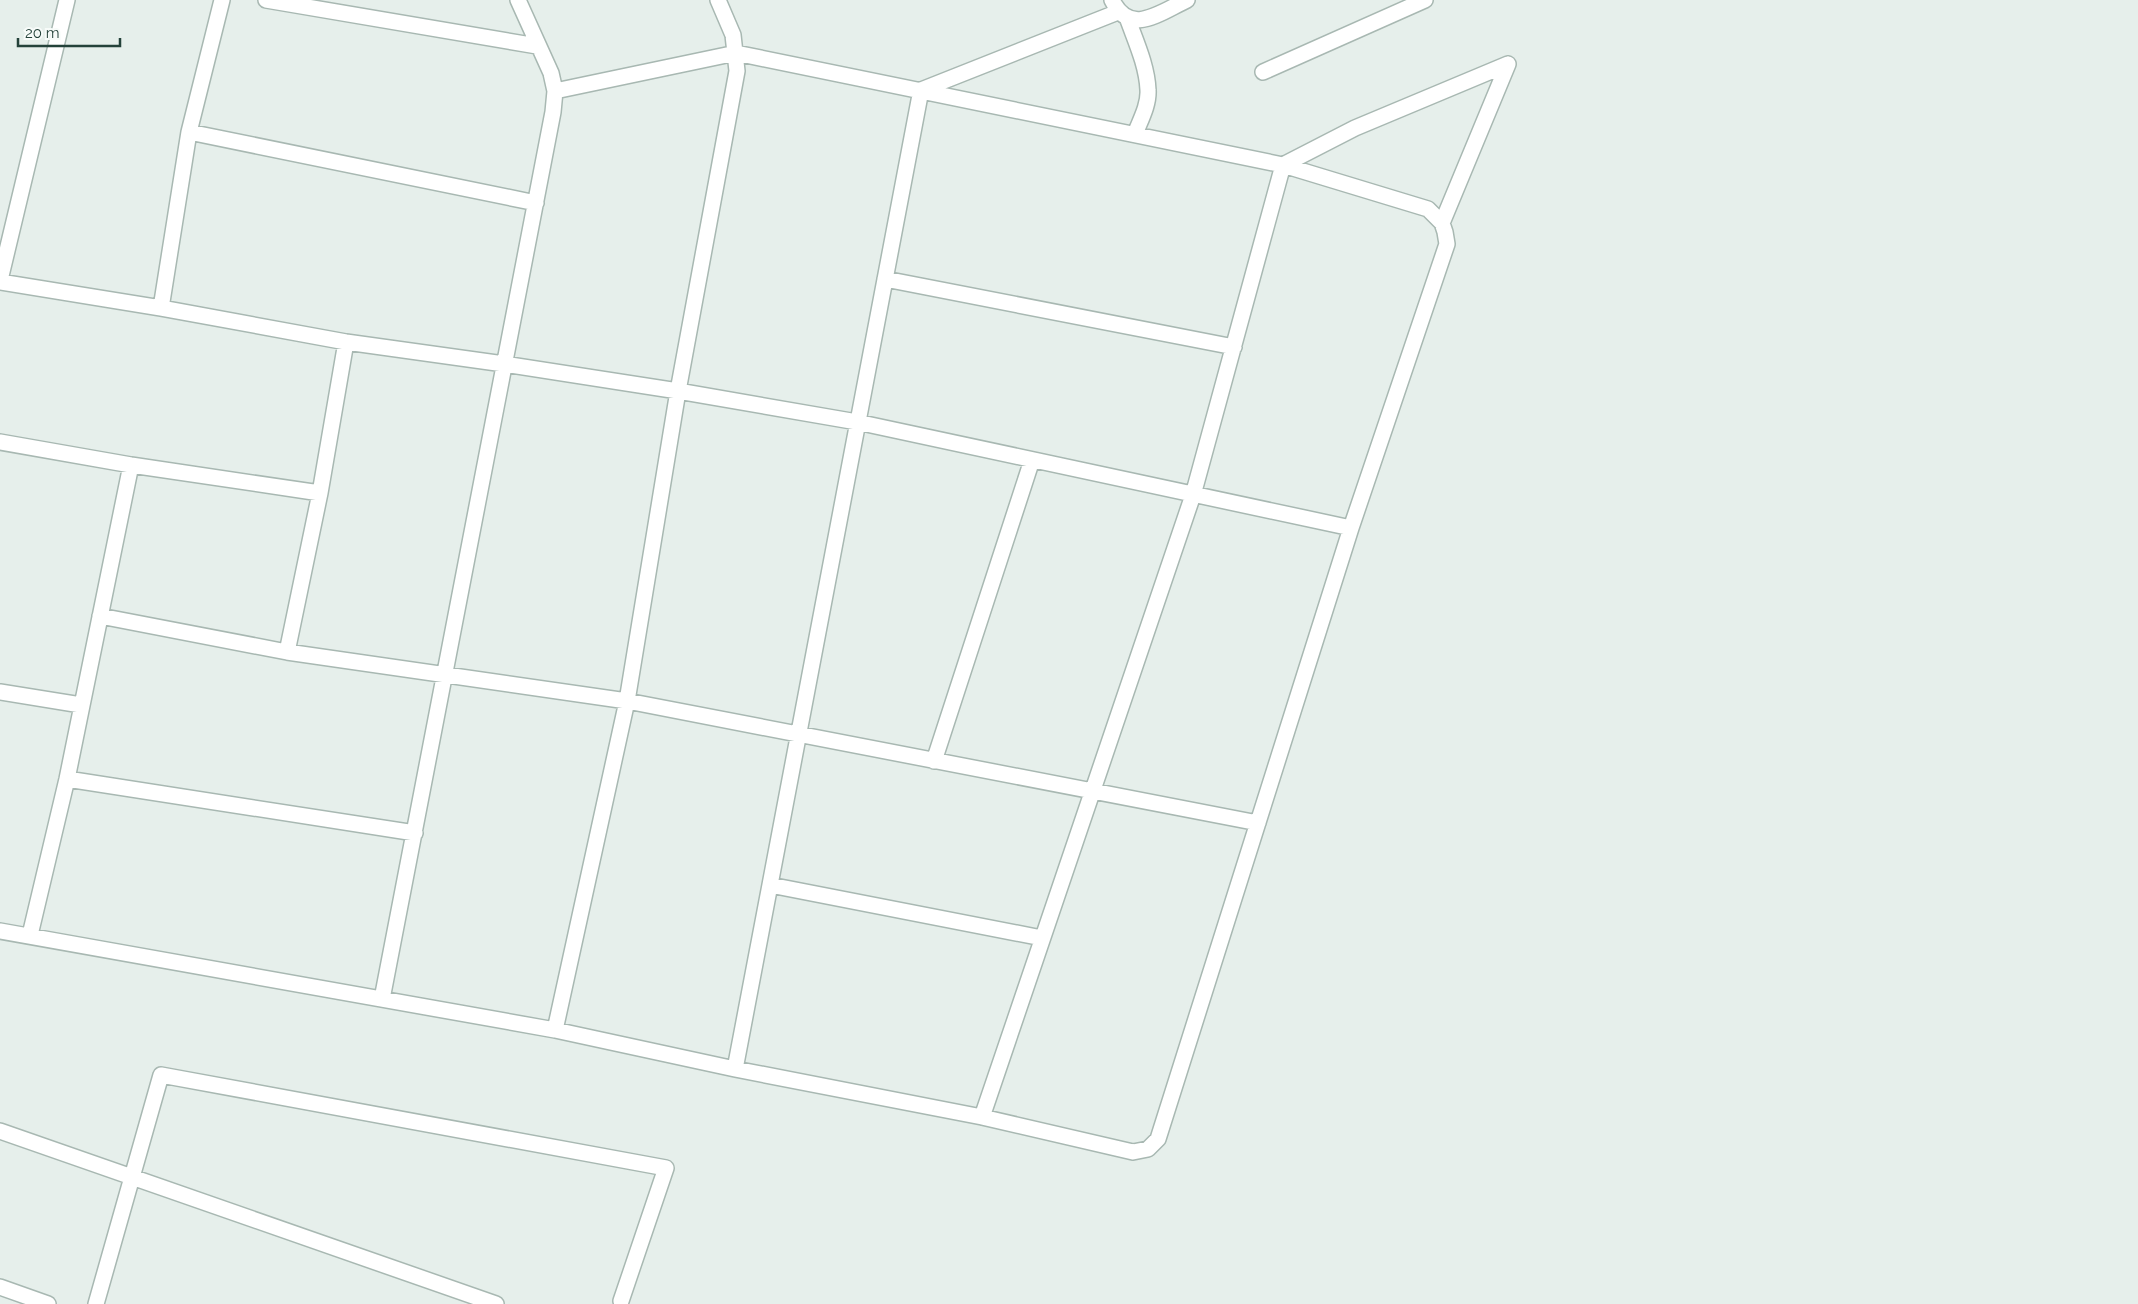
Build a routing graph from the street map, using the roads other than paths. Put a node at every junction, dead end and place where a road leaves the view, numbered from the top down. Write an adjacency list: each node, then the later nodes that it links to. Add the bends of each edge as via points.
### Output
1 (67, 0): 20 (street)
2 (222, 0): 14 (street)
3 (266, 0): 9 (street)
4 (518, 0): 9 (street)
5 (718, 0): 10 (street, via 733,34)
6 (1187, 0): 8 (street, via 1140,20)
7 (1426, 0): 11 (street)
8 (1119, 11): 12 (street); 15 (street, via 1142,59 1149,91)
9 (537, 46): 13 (street)
10 (736, 53): 12 (street); 13 (street); 25 (street, via 737,71)
11 (1263, 72)
12 (921, 90): 15 (street); 19 (street)
13 (556, 91): 17 (street)
14 (189, 132): 17 (street); 21 (street)
15 (1135, 134): 16 (street)
16 (1283, 165): 18 (street, via 1428,209); 18 (street, via 1356,128 1508,64); 23 (street)
17 (536, 202): 24 (street)
18 (1442, 223): 32 (street, via 1447,244)
19 (885, 279): 23 (street); 26 (street)
20 (0, 281): 21 (street)
21 (161, 308): 22 (street)
22 (346, 342): 24 (street); 30 (street)
23 (1234, 347): 31 (street)
24 (504, 364): 25 (street); 35 (street)
25 (678, 391): 26 (street); 37 (street)
26 (857, 422): 28 (street); 39 (street)
27 (0, 442): 29 (street)
28 (1032, 460): 31 (street); 40 (street)
29 (131, 466): 30 (street); 33 (street)
30 (320, 493): 34 (street)
31 (1193, 495): 32 (street); 42 (street)
32 (1351, 528): 43 (street)
33 (100, 616): 34 (street); 38 (street)
34 (288, 652): 35 (street)
35 (445, 675): 37 (street); 44 (street)
36 (0, 692): 38 (street)
37 (627, 702): 39 (street); 50 (street)
38 (81, 704): 41 (street)
39 (798, 736): 40 (street); 45 (street)
40 (934, 762): 42 (street)
41 (67, 779): 44 (street); 47 (street)
42 (1092, 791): 43 (street); 48 (street)
43 (1258, 823): 52 (street, via 1154,1145 1141,1152 1133,1152)
44 (415, 833): 49 (street)
45 (770, 885): 48 (street); 51 (street)
46 (0, 931): 47 (street)
47 (30, 935): 49 (street)
48 (1042, 938): 52 (street)
49 (382, 999): 50 (street)
50 (554, 1030): 51 (street)
51 (735, 1070): 52 (street)
52 (982, 1117)
53 (0, 1131): 54 (street)
54 (132, 1178): 56 (street, via 161,1075 666,1168); 58 (street); 59 (street)
55 (0, 1288): 57 (street)
56 (624, 1303)
57 (48, 1304)
58 (96, 1304)
59 (496, 1304)

